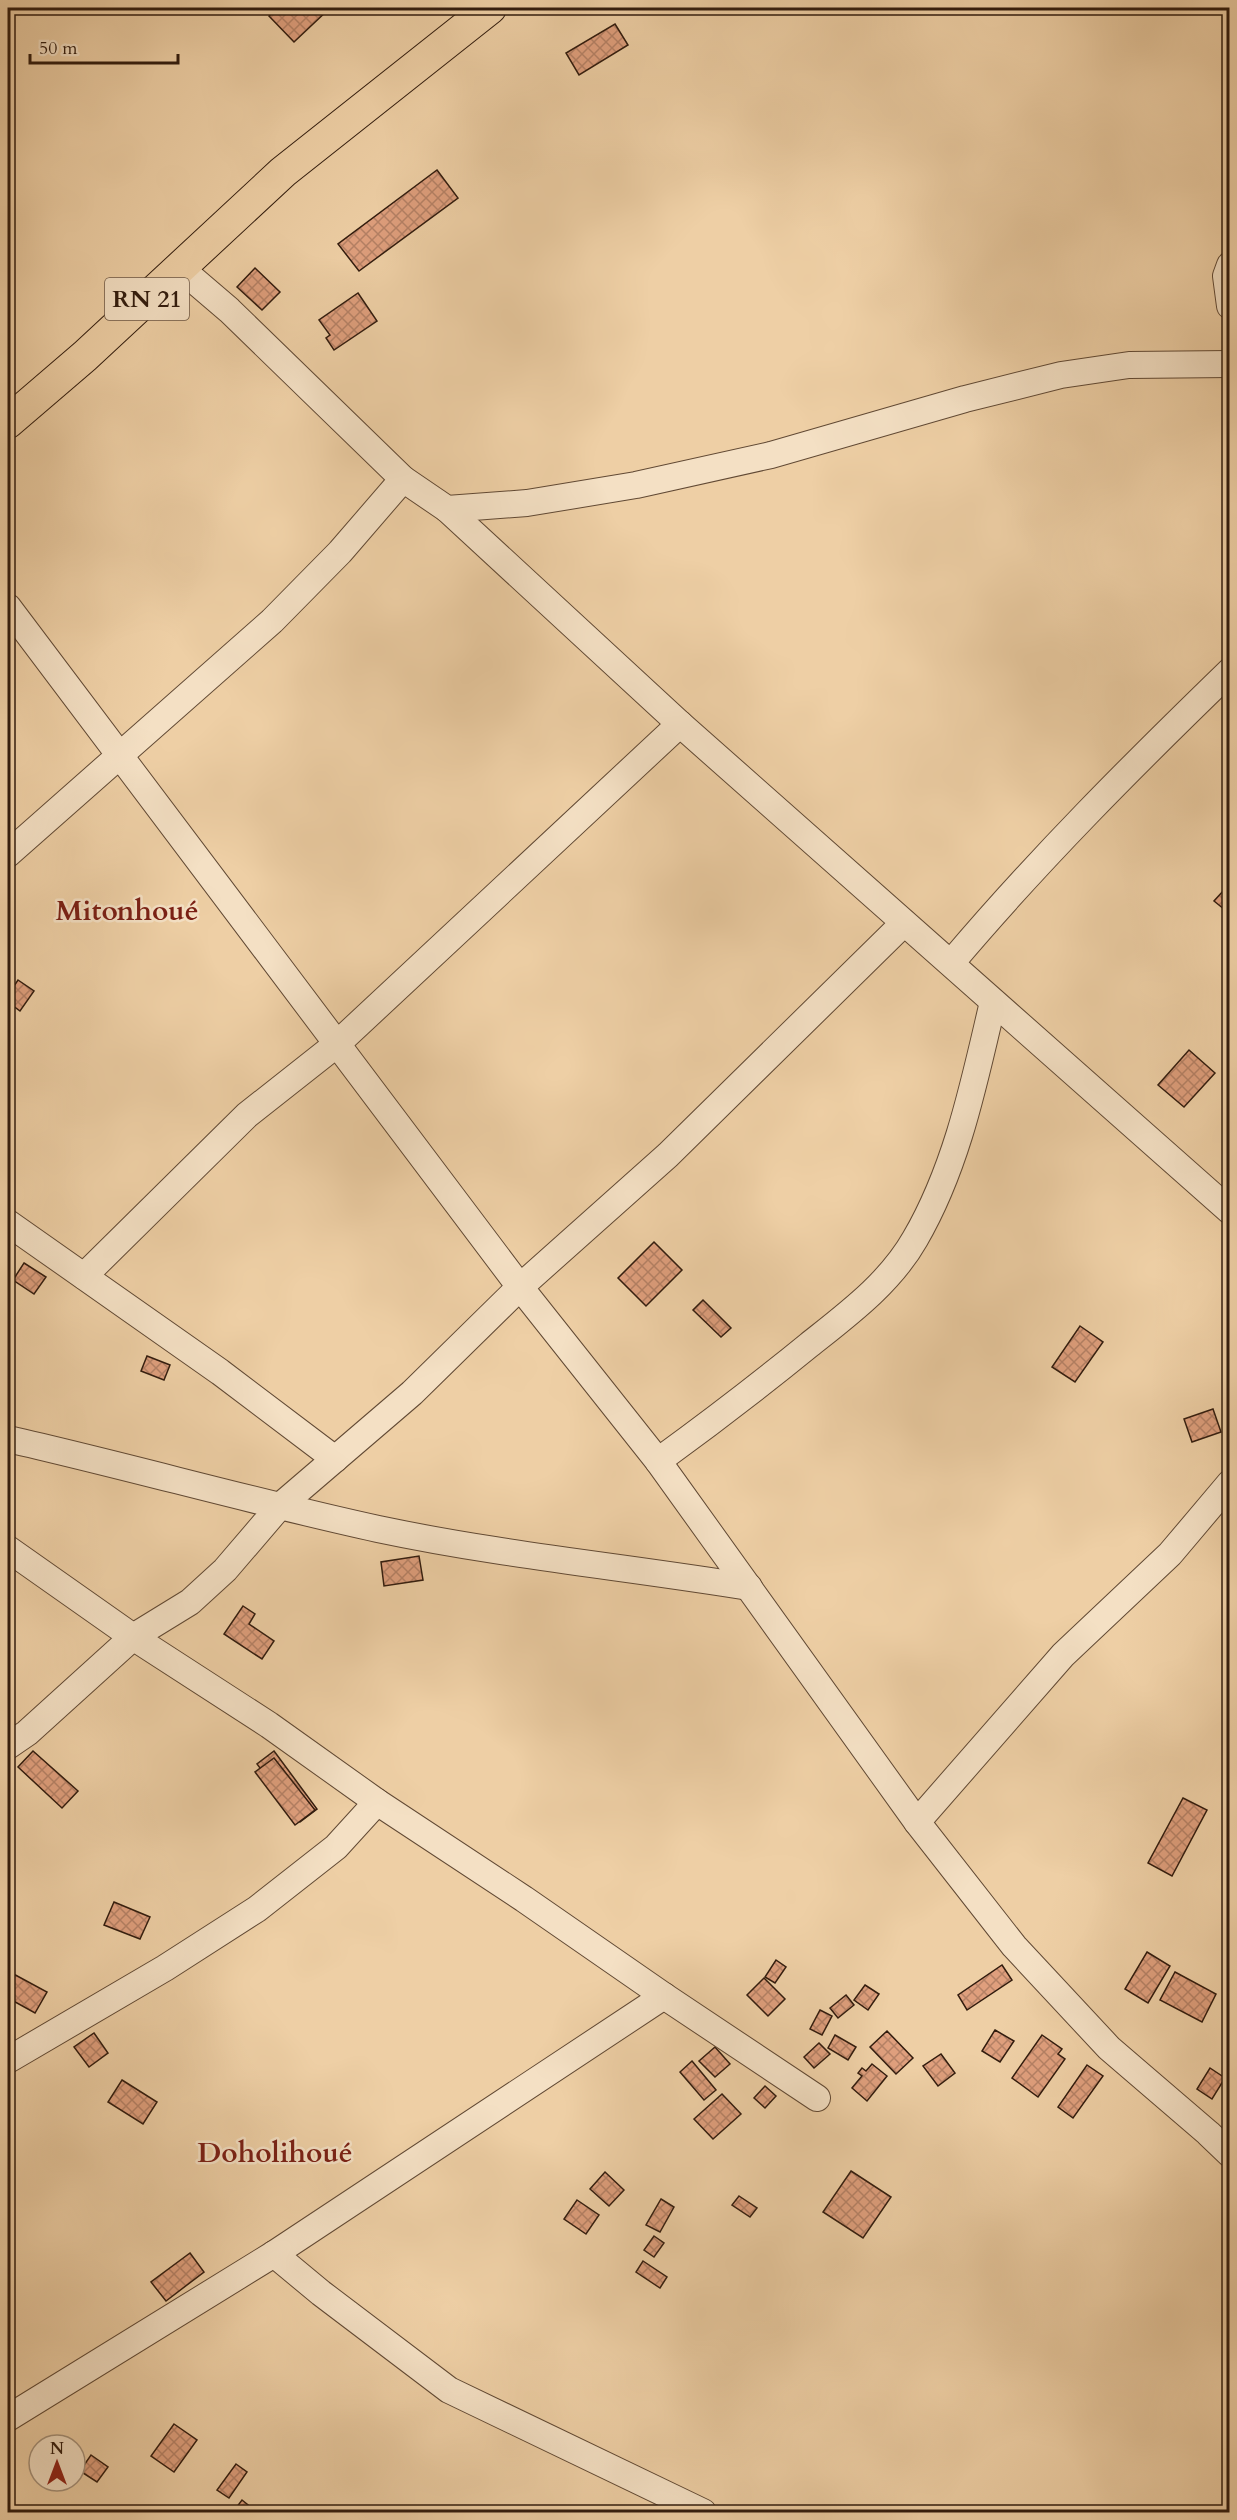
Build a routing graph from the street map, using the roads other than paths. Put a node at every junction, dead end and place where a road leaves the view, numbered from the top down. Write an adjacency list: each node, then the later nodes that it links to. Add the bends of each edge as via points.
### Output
1 (490, 8): 3 (main road, RN 21, via 282,172)
2 (1230, 265): 4 (street, via 1226,276)
3 (181, 269): 6 (main road, RN 21); 7 (street, via 229,310)
4 (1230, 306)
5 (1230, 363): 8 (street, via 1129,365 1060,375 771,454 636,485 527,503)
6 (8, 422)
7 (403, 479): 8 (street); 12 (street, via 340,552 272,621)
8 (447, 509): 11 (street)
9 (8, 607): 12 (street)
10 (1230, 671): 15 (street, via 1082,817)
11 (680, 724): 14 (street); 17 (street)
12 (118, 755): 13 (street); 17 (street)
13 (8, 854)
14 (904, 923): 15 (street); 21 (street, via 668,1155)
15 (951, 963): 16 (street)
16 (993, 1002): 18 (street); 24 (street, via 971,1095 941,1187 914,1241 876,1290 728,1410)
17 (337, 1044): 20 (street, via 247,1115); 21 (street)
18 (1230, 1211)
19 (8, 1223): 20 (street)
20 (84, 1276): 23 (street)
21 (520, 1287): 23 (street, via 412,1392); 24 (street)
22 (8, 1439): 26 (street)
23 (335, 1459): 26 (street)
24 (658, 1461): 28 (street)
25 (1230, 1483): 32 (street, via 1170,1554 1063,1655)
26 (279, 1507): 28 (street, via 533,1557); 29 (street, via 225,1570 190,1602)
27 (8, 1549): 29 (street)
28 (749, 1587): 32 (street)
29 (134, 1637): 30 (street); 31 (street, via 269,1725)
30 (8, 1746)
31 (377, 1802): 33 (street); 34 (street, via 336,1847 257,1909)
32 (917, 1822): 36 (street, via 1014,1946 1101,2040)
33 (664, 1996): 35 (street); 37 (street)
34 (8, 2060)
35 (817, 2098)
36 (1230, 2154)
37 (274, 2254): 38 (street); 39 (street, via 449,2390)
38 (8, 2418)
39 (703, 2512)

